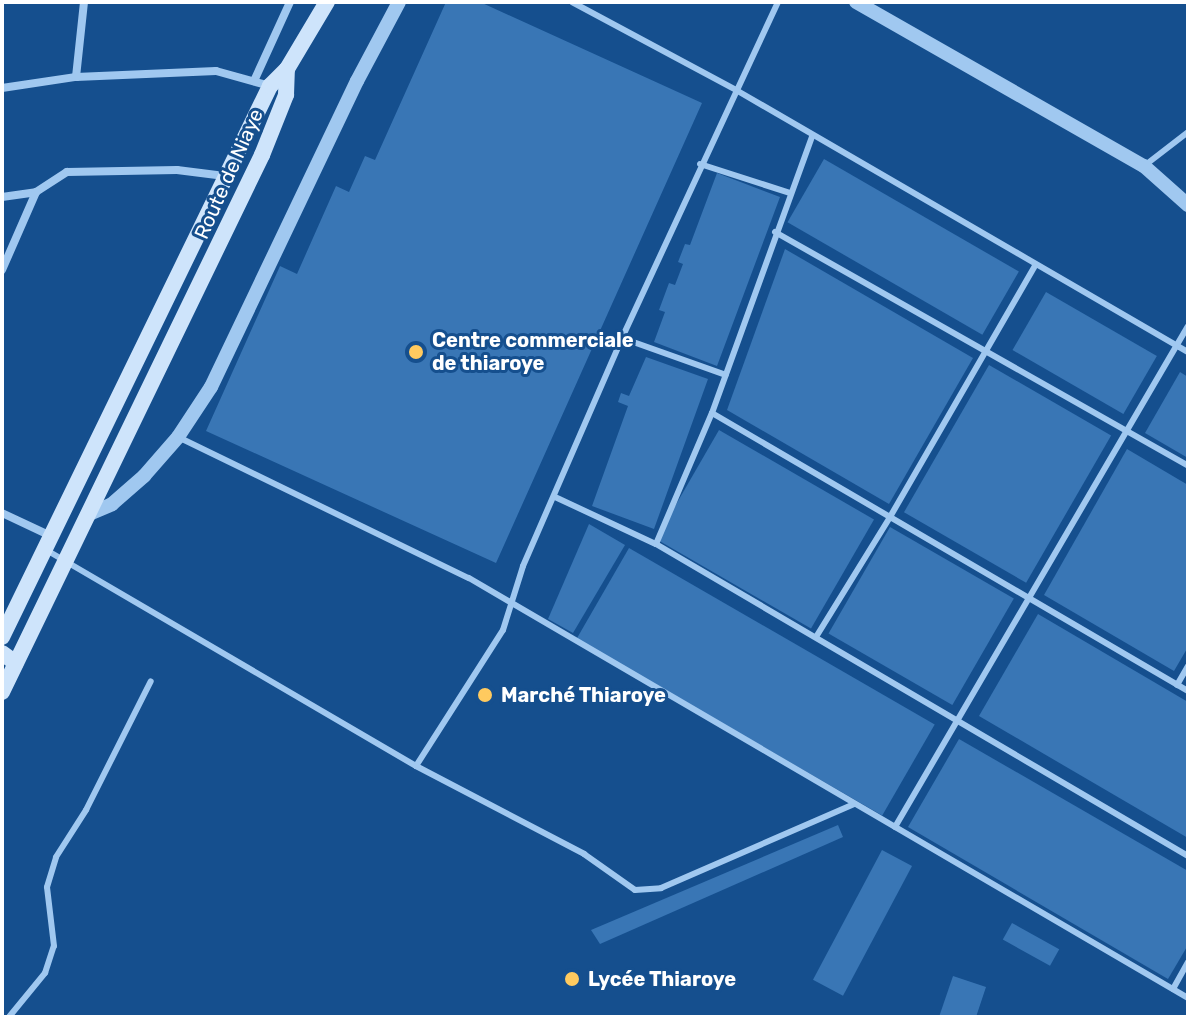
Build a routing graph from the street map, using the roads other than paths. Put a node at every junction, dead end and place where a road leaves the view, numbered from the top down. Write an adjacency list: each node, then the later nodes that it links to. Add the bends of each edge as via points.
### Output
1 (84, 2): 9 (street)
2 (290, 2): 10 (street)
3 (327, 2): 8 (main road)
4 (399, 2): 33 (street, via 211,387)
5 (572, 2): 12 (lane)
6 (778, 2): 12 (lane)
7 (856, 2): 16 (street)
8 (287, 69): 10 (main road, Route de Niaye); 37 (main road, Route de Niaye, via 286,95 262,155)
9 (76, 77): 10 (street, via 216,71); 11 (street)
10 (262, 84): 17 (main road, Route de Niaye)
11 (2, 88)
12 (736, 90): 14 (lane); 15 (lane)
13 (1188, 132): 16 (lane)
14 (812, 137): 19 (lane); 23 (lane)
15 (700, 164): 19 (lane); 26 (lane)
16 (1144, 166): 21 (street)
17 (225, 176): 18 (street, via 177,170 67,172); 39 (main road, Route de Niaye)
18 (36, 192): 20 (street); 24 (street)
19 (790, 193): 22 (lane)
20 (2, 197)
21 (1188, 205)
22 (775, 232): 28 (lane); 30 (lane)
23 (1035, 266): 27 (lane); 28 (lane)
24 (2, 270)
25 (1188, 326): 27 (lane)
26 (622, 338): 30 (lane); 35 (lane)
27 (1176, 345): 29 (lane); 32 (lane)
28 (987, 349): 32 (lane); 38 (lane)
29 (1188, 352)
30 (726, 375): 31 (lane)
31 (712, 413): 38 (lane); 40 (lane)
32 (1127, 431): 34 (lane); 42 (lane)
33 (178, 437): 37 (street, via 112,504); 44 (lane, via 456,571)
34 (1188, 466)
35 (555, 497): 40 (lane); 44 (lane)
36 (2, 513): 39 (street)
37 (89, 514): 41 (main road, Route de Niaye)
38 (890, 517): 42 (lane); 47 (lane)
39 (47, 542): 41 (lane); 43 (main road, Route de Niaye)
40 (656, 544): 47 (lane)
41 (64, 563): 45 (main road, Route de Niaye); 55 (lane)
42 (1029, 599): 51 (lane); 54 (lane)
43 (18, 601): 45 (main road, via 27,610); 46 (main road, Route de Niaye)
44 (511, 603): 55 (lane, via 496,641); 56 (lane)
45 (40, 611): 48 (main road, Route de Niaye)
46 (4, 628)
47 (816, 637): 54 (lane)
48 (9, 658): 53 (main road, Route de Niaye)
49 (1188, 666): 51 (lane)
50 (151, 681): 62 (lane, via 86,810 56,857 47,887 54,946 45,973)
51 (1177, 685): 52 (lane)
52 (1188, 691)
53 (2, 692)
54 (956, 719): 57 (lane); 58 (lane)
55 (416, 766): 56 (lane, via 563,843 643,892)
56 (854, 804): 57 (lane)
57 (895, 827): 60 (lane)
58 (1188, 856)
59 (1188, 962): 60 (lane)
60 (1173, 989): 61 (lane)
61 (1188, 998)
62 (9, 1017)

